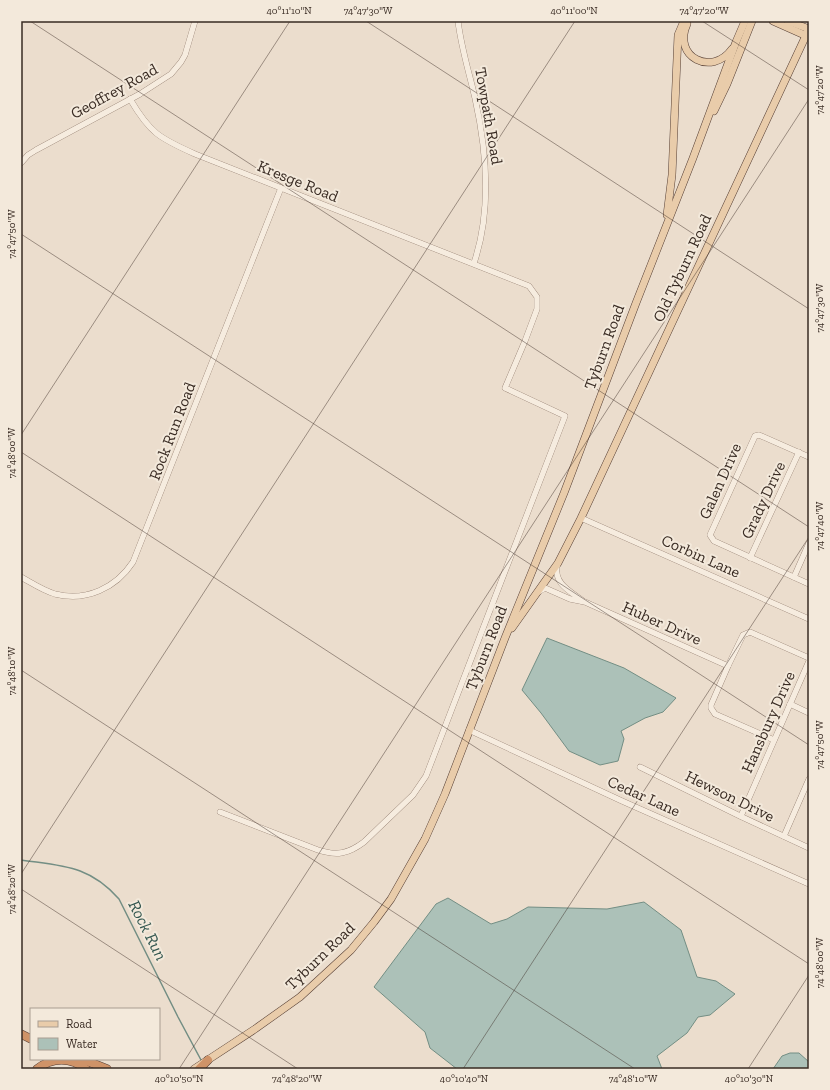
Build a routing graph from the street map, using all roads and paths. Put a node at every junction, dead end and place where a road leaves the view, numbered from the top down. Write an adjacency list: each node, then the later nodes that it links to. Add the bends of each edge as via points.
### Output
1 (195, 21): 14 (street, Geoffrey Road, via 188,48 176,68 165,78)
2 (458, 21): 19 (street, Towpath Road, via 485,156 484,220)
3 (678, 21): 12 (main road)
4 (684, 21): 12 (main road)
5 (689, 21): 13 (main road, via 684,33 684,45 695,60 719,60)
6 (745, 21): 10 (main road, Tyburn Road)
7 (752, 21): 10 (main road, Tyburn Road)
8 (773, 21): 11 (main road)
9 (788, 21): 11 (main road)
10 (745, 30): 13 (main road, Tyburn Road); 15 (main road, Tyburn Road, via 727,84)
11 (808, 32): 22 (main road, Old Tyburn Road)
12 (678, 35): 18 (main road, via 672,175)
13 (736, 42): 15 (main road, Tyburn Road)
14 (130, 99): 16 (street, Geoffrey Road, via 36,150); 17 (street, Kresge Road, via 148,126 162,139 193,154)
15 (693, 158): 18 (main road, Tyburn Road)
16 (21, 162)
17 (281, 188): 19 (street, Kresge Road); 26 (street, Rock Run Road, via 133,562 124,575 108,588 82,596 55,594)
18 (663, 231): 32 (main road, Tyburn Road, via 564,493)
19 (474, 263): 41 (street, Kresge Road, via 529,286 537,297 536,312 505,388 565,416 426,776 416,792 380,827 355,849 347,852 331,853 318,850)
20 (799, 452): 21 (street); 24 (street, Grady Drive); 24 (street, Galen Drive, via 759,435 755,436 711,532 714,541)
21 (809, 457)
22 (582, 518): 25 (main road, Old Tyburn Road); 31 (street, Corbin Lane)
23 (809, 543): 27 (street)
24 (750, 558): 27 (street)
25 (558, 563): 29 (main road, Old Tyburn Road); 30 (street, Huber Drive, via 556,574 559,581)
26 (21, 577)
27 (794, 577): 28 (street)
28 (809, 584)
29 (538, 592): 30 (street, Huber Drive, via 545,588 570,599); 32 (main road, Old Tyburn Road)
30 (585, 602): 34 (street, Huber Drive)
31 (809, 619)
32 (505, 638): 37 (main road, Tyburn Road)
33 (809, 659): 34 (street, via 748,633 743,635); 35 (street, Hansbury Drive)
34 (728, 666): 38 (street, via 711,708 714,714)
35 (790, 704): 36 (street); 38 (street, Hansbury Drive)
36 (809, 713)
37 (469, 730): 45 (street, Cedar Lane); 49 (main road, Tyburn Road, via 425,840 403,880 374,922 351,950 300,996)
38 (774, 740): 42 (street, Hansbury Drive)
39 (640, 767): 42 (street, Hewson Drive)
40 (809, 779): 43 (street)
41 (220, 812)
42 (741, 816): 43 (street, Hewson Drive)
43 (784, 836): 44 (street, Hewson Drive)
44 (809, 848)
45 (809, 884)
46 (21, 1034): 47 (highway)
47 (30, 1038)
48 (84, 1060): 52 (highway)
49 (208, 1060): 53 (main road, Tyburn Road); 54 (highway)
50 (37, 1069): 51 (highway, via 50,1061 61,1060 75,1062)
51 (86, 1069)
52 (107, 1069)
53 (194, 1069)
54 (199, 1069)

